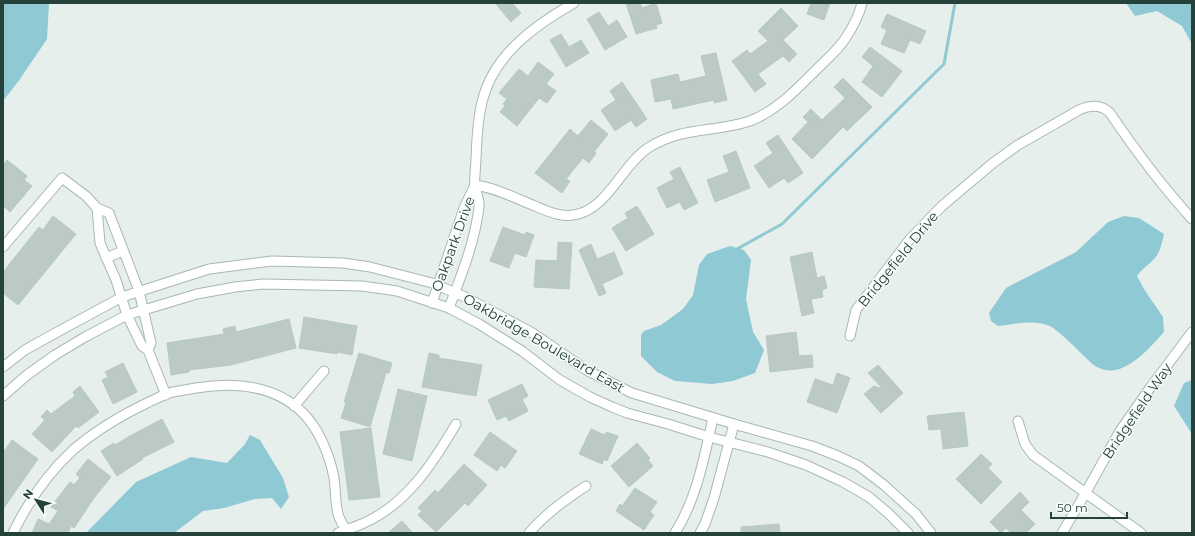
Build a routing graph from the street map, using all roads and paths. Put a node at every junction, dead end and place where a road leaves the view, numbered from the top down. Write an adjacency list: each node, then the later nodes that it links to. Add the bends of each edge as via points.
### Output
1 (574, 3): 3 (street, Oakpark Drive, via 533,30 504,57 496,69 482,102)
2 (862, 3): 3 (street, via 845,40 783,102 750,121 674,135 660,141 638,155 604,197 586,211 573,215 555,214 495,190)
3 (475, 185): 6 (street, Oakpark Drive); 7 (street, Oakpark Drive, via 480,205)
4 (97, 208): 8 (street, via 62,178); 9 (street, via 109,213); 10 (street, via 100,243)
5 (1192, 219): 20 (street, Bridgefield Drive, via 1152,172 1110,113 1099,106 1088,106 1018,145 942,206 910,239 856,310)
6 (455, 233): 7 (street); 11 (street, Oakpark Drive)
7 (473, 236): 13 (street, Oakpark Drive)
8 (3, 247)
9 (124, 251): 10 (street); 12 (street)
10 (106, 258): 14 (street)
11 (438, 286): 12 (street, Oakbridge Boulevard East, via 370,267 343,263 272,261 209,268); 13 (street, Oakbridge Boulevard East); 15 (street, Oakpark Drive)
12 (139, 291): 14 (street, Oakbridge Boulevard East); 17 (street)
13 (455, 293): 16 (street, Oakpark Drive); 27 (street, Oakbridge Boulevard East, via 531,332 588,371 632,393)
14 (122, 297): 18 (street); 22 (street, Oakbridge Boulevard East, via 25,350)
15 (432, 302): 16 (street, Oakbridge Boulevard East); 17 (street, Oakbridge Boulevard East, via 396,291 362,286 263,284 198,294)
16 (449, 308): 31 (street, Oakbridge Boulevard East, via 522,351 560,380 590,397 627,413)
17 (143, 310): 18 (street, Oakbridge Boulevard East); 21 (street, via 151,343)
18 (127, 315): 21 (street, via 142,346); 25 (street, Oakbridge Boulevard East, via 55,355)
19 (1192, 332): 34 (street, Bridgefield Way, via 1120,430)
20 (850, 336)
21 (148, 350): 24 (street)
22 (3, 367)
23 (324, 371): 26 (street)
24 (166, 394): 26 (street, via 234,384 274,393); 36 (street, via 127,412 73,450 42,485)
25 (3, 396)
26 (294, 406): 35 (street, via 304,414 322,443 334,477 338,515)
27 (714, 418): 30 (street, Oakbridge Boulevard East); 31 (street)
28 (1018, 421): 34 (street, via 1033,455)
29 (456, 424): 35 (street, via 428,469 400,499 365,523)
30 (734, 424): 32 (street); 41 (street, Oakbridge Boulevard East, via 812,446 859,466 902,501)
31 (709, 437): 32 (street, Oakbridge Boulevard East); 38 (street, via 692,500)
32 (730, 443): 39 (street, via 714,498); 40 (street, Oakbridge Boulevard East, via 806,465 843,482 869,497)
33 (586, 486): 37 (street, via 559,504)
34 (1085, 494): 42 (street, Bridgefield Way); 43 (street)
35 (344, 532)
36 (13, 533)
37 (529, 533)
38 (675, 533)
39 (700, 533)
40 (908, 533)
41 (931, 533)
42 (1062, 533)
43 (1141, 533)

